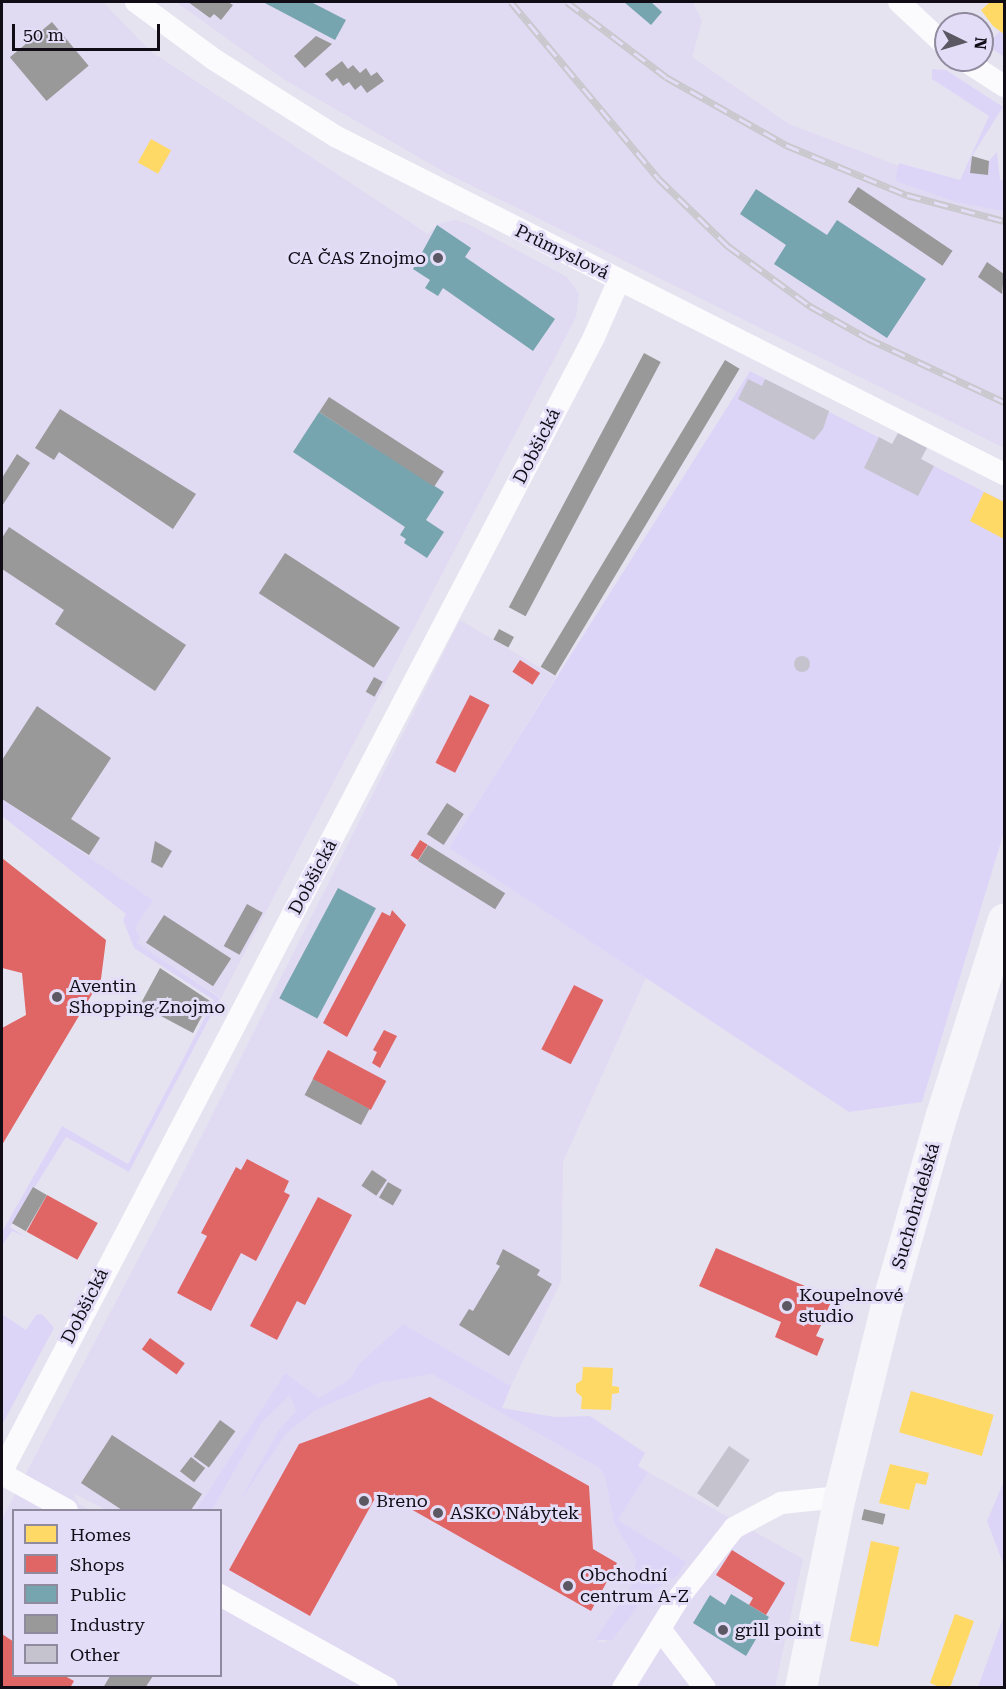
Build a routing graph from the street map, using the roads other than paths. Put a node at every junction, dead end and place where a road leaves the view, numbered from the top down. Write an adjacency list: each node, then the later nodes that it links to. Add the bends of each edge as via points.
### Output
1 (136, 2): 6 (street, Průmyslová, via 215,60 337,137)
2 (899, 2): 3 (street)
3 (934, 35)
4 (983, 72): 5 (street)
5 (1005, 86)
6 (619, 280): 7 (street, Průmyslová); 9 (street, Dobšická, via 594,337)
7 (1005, 474)
8 (1005, 920): 10 (main road, Suchohrdelská, via 932,1149 886,1310)
9 (2, 1473): 11 (street, Dobšická)
10 (840, 1497): 13 (street, via 781,1503 734,1528 680,1596); 17 (main road, Suchohrdelská)
11 (66, 1509)
12 (222, 1596): 14 (street)
13 (660, 1629): 15 (street); 16 (street)
14 (387, 1688)
15 (623, 1688)
16 (705, 1688)
17 (801, 1688)

